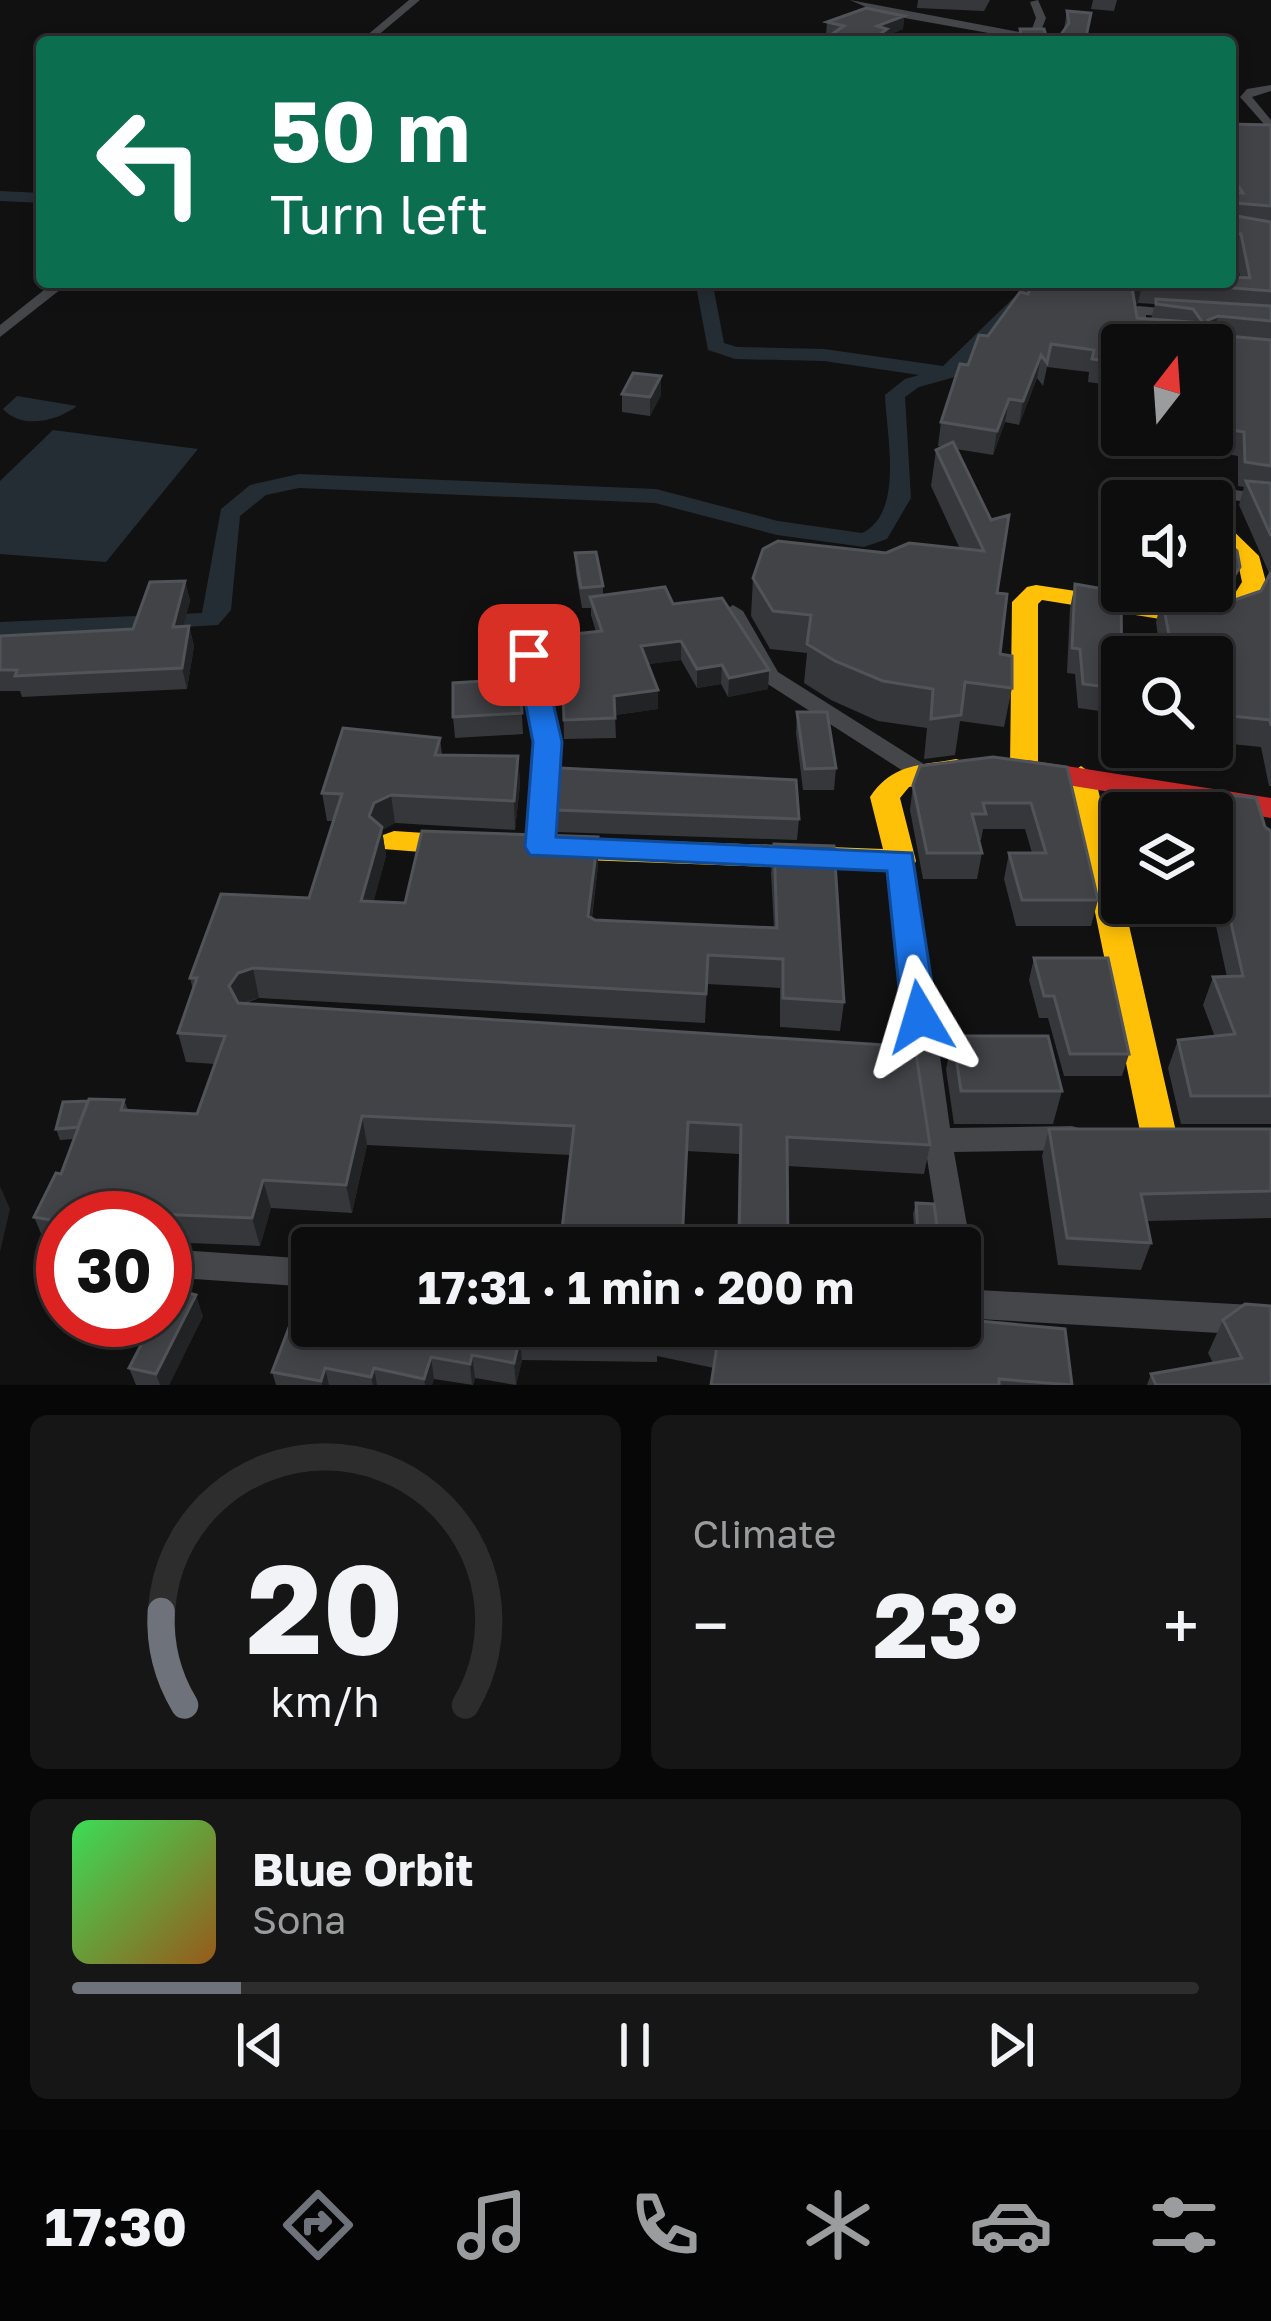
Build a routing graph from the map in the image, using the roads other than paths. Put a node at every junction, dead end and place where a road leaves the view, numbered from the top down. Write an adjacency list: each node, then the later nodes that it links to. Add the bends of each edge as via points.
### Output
1 (415, 0): 4 (street)
2 (855, 0): 5 (street)
3 (1035, 2): 6 (street, via 1041,18)
4 (371, 36)
5 (1023, 36)
6 (1035, 36)
7 (1236, 86): 8 (street)
8 (1270, 88): 9 (street, via 1246,98)
9 (1271, 128)
10 (55, 288): 13 (street)
11 (1202, 315): 12 (street, via 1138,310)
12 (1139, 324)
13 (0, 332)
14 (1233, 495): 15 (street)
15 (1271, 500)
16 (1233, 540): 17 (street)
17 (1261, 562): 20 (street, via 1239,608 1210,619 1036,592 1024,602)
18 (733, 611): 21 (street, via 770,676)
19 (529, 655): 26 (street, via 548,742)
20 (1004, 769): 21 (street); 22 (street)
21 (922, 773): 27 (street, via 900,779 885,796)
22 (1081, 776): 23 (street); 28 (street)
23 (1264, 806): 24 (street)
24 (1266, 836)
25 (394, 842): 26 (street)
26 (520, 846): 27 (street)
27 (901, 861): 30 (street, via 912,1055)
28 (1160, 1137)
29 (1094, 1138): 30 (street)
30 (940, 1140): 31 (street)
31 (953, 1227)
32 (192, 1265): 33 (street)
33 (291, 1272)
34 (981, 1296): 35 (street)
35 (1271, 1321)

